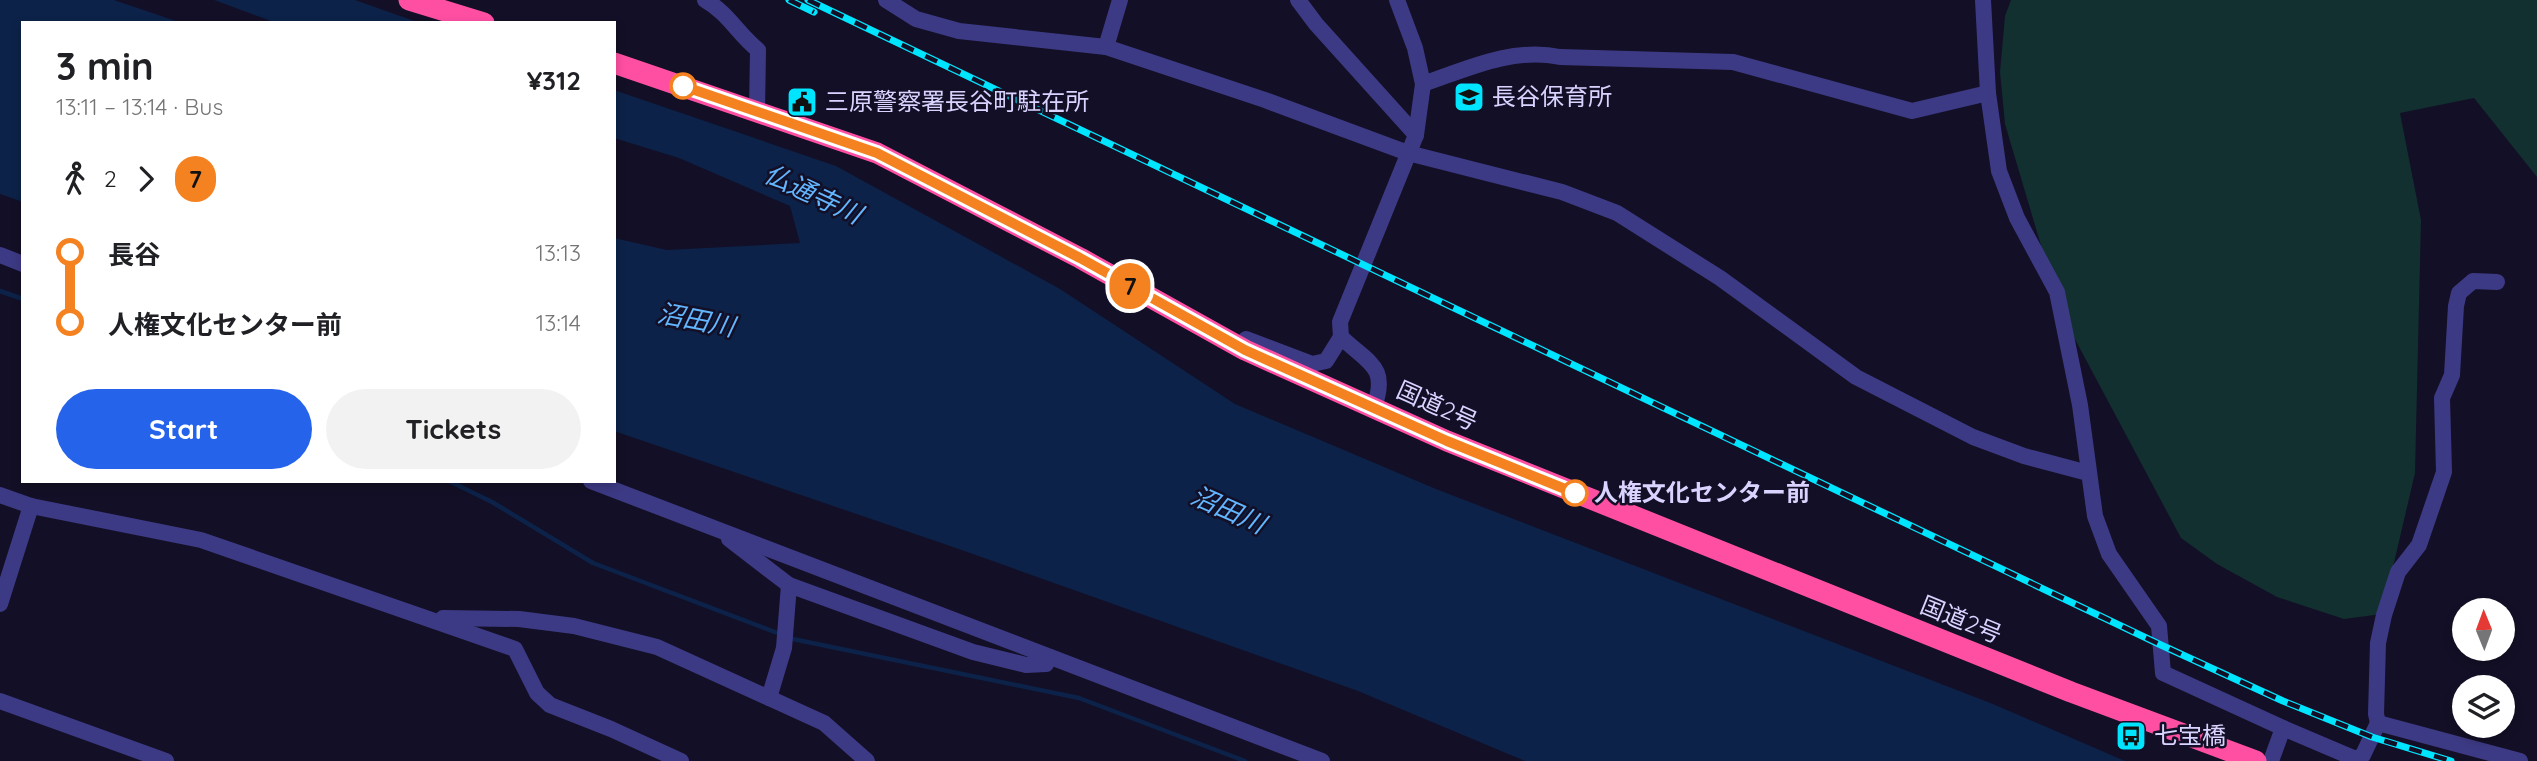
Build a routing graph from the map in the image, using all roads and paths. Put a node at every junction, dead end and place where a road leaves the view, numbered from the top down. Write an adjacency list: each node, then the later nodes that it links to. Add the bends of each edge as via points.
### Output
1 (410, 0): 10 (highway)
2 (705, 0): 9 (street)
3 (720, 0): 9 (street)
4 (886, 0): 11 (street, via 916,19 959,31)
5 (1119, 0): 11 (street)
6 (1298, 0): 16 (street)
7 (1396, 0): 13 (street)
8 (1983, 0): 14 (street)
9 (731, 20): 15 (street, via 741,37 758,50)
10 (478, 21)
11 (1106, 47): 17 (street)
12 (616, 64): 15 (highway, 国道2号)
13 (1423, 84): 14 (street, via 1503,57 1541,53 1733,62 1912,111); 16 (street)
14 (1988, 93): 24 (street, via 1999,171 2017,218 2057,292 2080,405)
15 (757, 111): 21 (highway, 国道2号, via 877,153)
16 (1416, 135): 17 (street)
17 (1408, 153): 22 (street, via 1340,322); 24 (street, via 1562,192 1616,213 1720,278 1856,377 1973,437)
18 (0, 255): 19 (street)
19 (21, 263)
20 (2497, 282): 35 (street, via 2473,281 2459,293 2452,375 2442,398 2444,472 2419,545 2398,572 2384,615 2378,643)
21 (1198, 324): 22 (street, via 1204,317 1256,344 1312,364 1326,361); 23 (highway, 国道2号)
22 (1341, 337): 23 (street, via 1377,369 1381,388)
23 (1374, 407): 41 (highway, 国道2号, via 1689,540)
24 (2088, 473): 36 (street, via 2095,516 2109,554 2159,626 2163,673)
25 (596, 483): 28 (street)
26 (0, 495): 27 (street)
27 (31, 506): 30 (street); 31 (street, via 201,540)
28 (728, 534): 29 (street, via 730,541); 32 (street)
29 (789, 584): 32 (street, via 972,652 1026,665 1046,664); 33 (street, via 784,648)
30 (0, 604)
31 (438, 622): 33 (street, via 442,618 519,619 573,626 657,647); 38 (street, via 515,649 537,693 550,705)
32 (1050, 657): 40 (street)
33 (769, 698): 39 (street, via 824,723)
34 (0, 701): 37 (street)
35 (2378, 723): 36 (street, via 2363,755 2356,759); 43 (street)
36 (2283, 728): 42 (street)
37 (166, 761)
38 (679, 761)
39 (867, 761)
40 (1322, 761)
41 (2256, 761)
42 (2271, 761)
43 (2520, 761)

